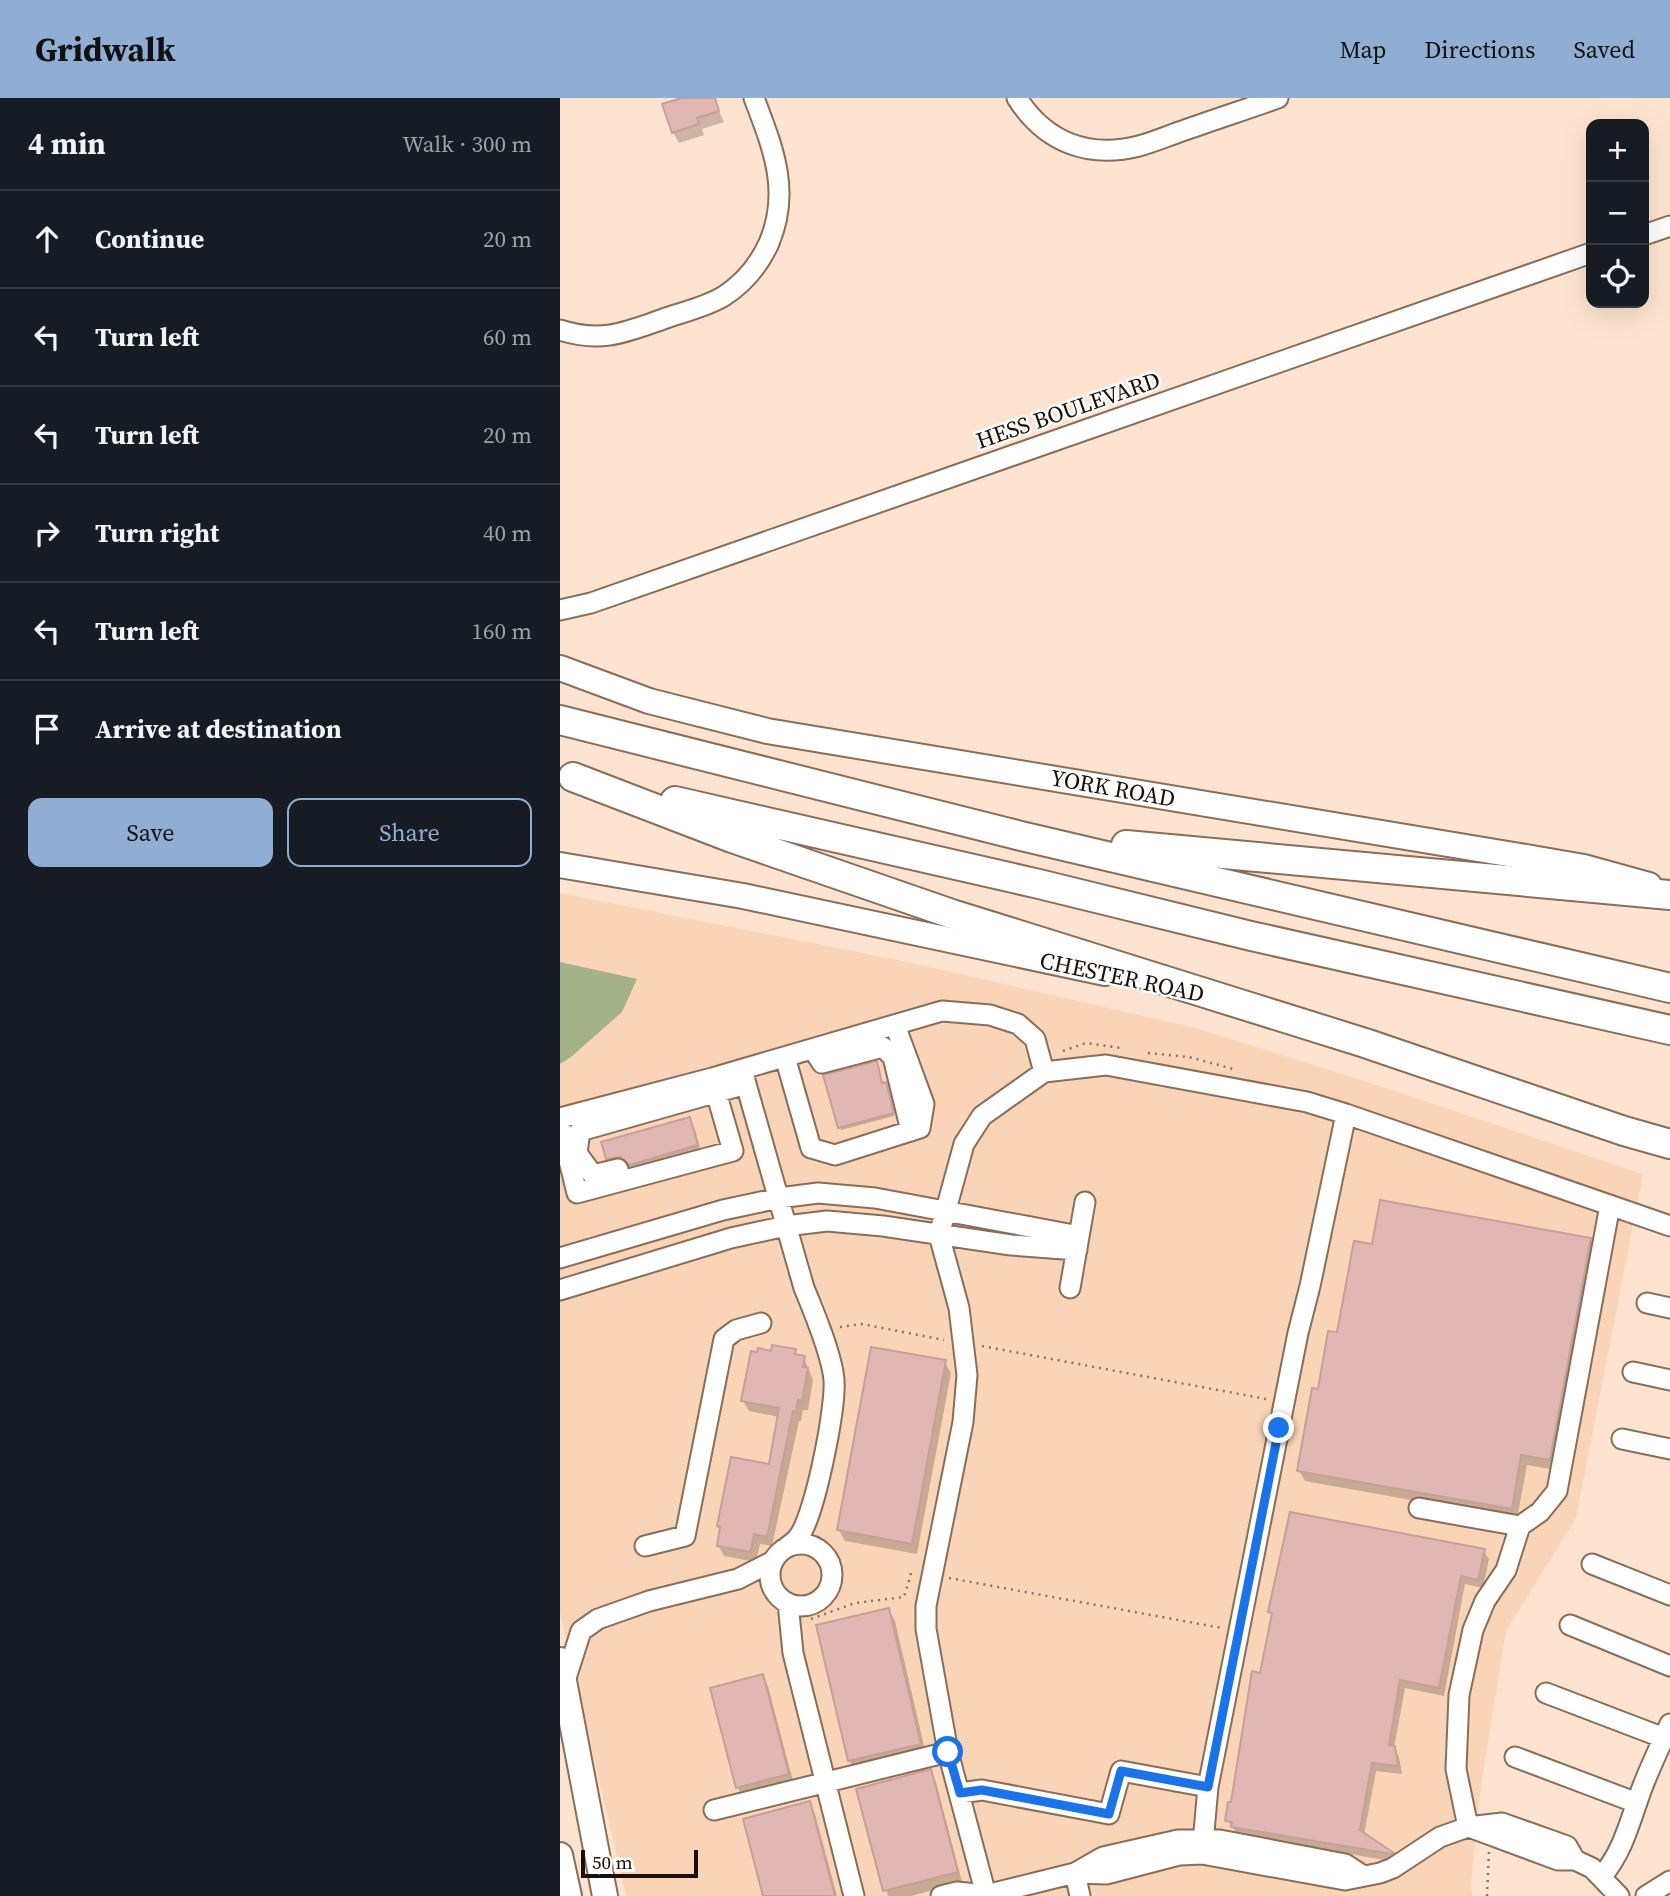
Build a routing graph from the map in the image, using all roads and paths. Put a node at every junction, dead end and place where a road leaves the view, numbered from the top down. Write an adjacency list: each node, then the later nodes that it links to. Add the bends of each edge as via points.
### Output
1 (754, 98): 7 (street, via 775,162 780,207 764,254 745,279 713,302 629,331 595,338)
2 (1017, 98): 3 (street, via 1045,131 1060,140 1110,151 1139,146)
3 (1278, 98)
4 (1670, 226): 5 (street)
5 (1649, 233)
6 (1586, 255): 8 (street, HESS BOULEVARD, via 591,603)
7 (560, 331)
8 (560, 610)
9 (560, 668): 14 (main road, YORK ROAD, via 649,701 767,731 1584,867)
10 (560, 720): 12 (highway)
11 (567, 776): 16 (highway, via 952,914); 18 (highway)
12 (1021, 836): 14 (highway); 15 (highway)
13 (560, 864): 16 (main road, CHESTER ROAD, via 743,896)
14 (1670, 893)
15 (1670, 988)
16 (1230, 1000): 29 (highway, CHESTER ROAD)
17 (895, 1025): 19 (street); 21 (street, via 942,1011 990,1015 1018,1024 1035,1039); 27 (street, via 924,1104 920,1128)
18 (1670, 1030)
19 (813, 1049): 20 (street); 27 (street, via 822,1063 883,1047 893,1057)
20 (785, 1057): 22 (street); 27 (street, via 811,1148 835,1155)
21 (1044, 1072): 24 (street, via 1106,1065 1307,1102); 35 (street, via 982,1116 964,1144)
22 (744, 1077): 23 (street); 28 (street)
23 (714, 1085): 25 (street); 30 (street); 31 (street, via 580,1131 577,1153 593,1175 678,1154)
24 (1346, 1114): 34 (street); 51 (street)
25 (560, 1118)
26 (560, 1124): 31 (street, via 577,1193)
27 (911, 1131)
28 (763, 1143): 30 (street); 32 (street)
29 (1670, 1144)
30 (733, 1151): 31 (street)
31 (708, 1157)
32 (779, 1198): 35 (street, via 818,1193); 36 (street); 40 (street)
33 (1085, 1202): 39 (street)
34 (1610, 1205): 37 (street); 56 (street, via 1556,1491 1540,1512)
35 (945, 1212): 38 (street); 39 (street)
36 (786, 1226): 38 (street, via 827,1221); 42 (street); 55 (street, via 834,1378 833,1408)
37 (1670, 1226)
38 (939, 1235): 39 (street, via 1011,1245); 76 (street, via 959,1308 967,1375 926,1606)
39 (1078, 1243): 41 (street)
40 (560, 1258)
41 (1070, 1288)
42 (560, 1290)
43 (1647, 1303): 44 (street)
44 (1670, 1308)
45 (761, 1323): 57 (street, via 724,1339 685,1536)
46 (840, 1327): 47 (path, via 862,1324)
47 (954, 1342)
48 (982, 1346): 51 (path)
49 (1633, 1372): 50 (street)
50 (1670, 1380)
51 (1284, 1403): 70 (street)
52 (1622, 1439): 53 (street)
53 (1670, 1449)
54 (1419, 1508): 56 (street)
55 (811, 1510): 58 (street, via 800,1535); 59 (street)
56 (1520, 1526): 83 (street, via 1506,1570 1473,1630 1459,1695 1456,1769)
57 (645, 1546)
58 (787, 1547): 59 (street, via 803,1544); 60 (street)
59 (819, 1549): 68 (street, via 830,1565 831,1584)
60 (773, 1562): 64 (street); 65 (street)
61 (1592, 1563): 66 (street)
62 (912, 1570): 68 (path, via 904,1597)
63 (947, 1577): 70 (path)
64 (738, 1579): 65 (street); 73 (street, via 607,1614 581,1632)
65 (771, 1582): 67 (street)
66 (1670, 1595)
67 (788, 1603): 68 (street); 71 (street)
68 (810, 1612): 71 (street, via 801,1611)
69 (1570, 1625): 72 (street)
70 (1239, 1631): 79 (street)
71 (792, 1635): 78 (street)
72 (1670, 1666)
73 (563, 1671): 92 (main road)
74 (1546, 1693): 75 (street)
75 (1667, 1731): 81 (street)
76 (948, 1752): 78 (street); 80 (street)
77 (1515, 1756): 81 (street)
78 (827, 1782): 82 (street); 93 (street)
79 (1208, 1787): 80 (street, via 1121,1771 1109,1814 982,1790); 84 (street)
80 (960, 1793): 90 (street)
81 (1637, 1803): 88 (street, via 1628,1831)
82 (714, 1810)
83 (1468, 1826): 84 (street, via 1440,1837 1393,1868 1362,1875 1345,1864); 88 (street, via 1502,1823 1567,1846 1575,1860)
84 (1203, 1846): 87 (street, via 1154,1844 1103,1857)
85 (1489, 1847): 96 (path)
86 (560, 1855): 91 (main road)
87 (1075, 1873): 90 (street); 95 (street)
88 (1602, 1876): 97 (street)
89 (1670, 1881): 98 (street)
90 (985, 1895): 94 (street, via 957,1892)
91 (569, 1896)
92 (605, 1896)
93 (854, 1896)
94 (941, 1896)
95 (1080, 1896)
96 (1487, 1896)
97 (1619, 1896)
98 (1646, 1896)

